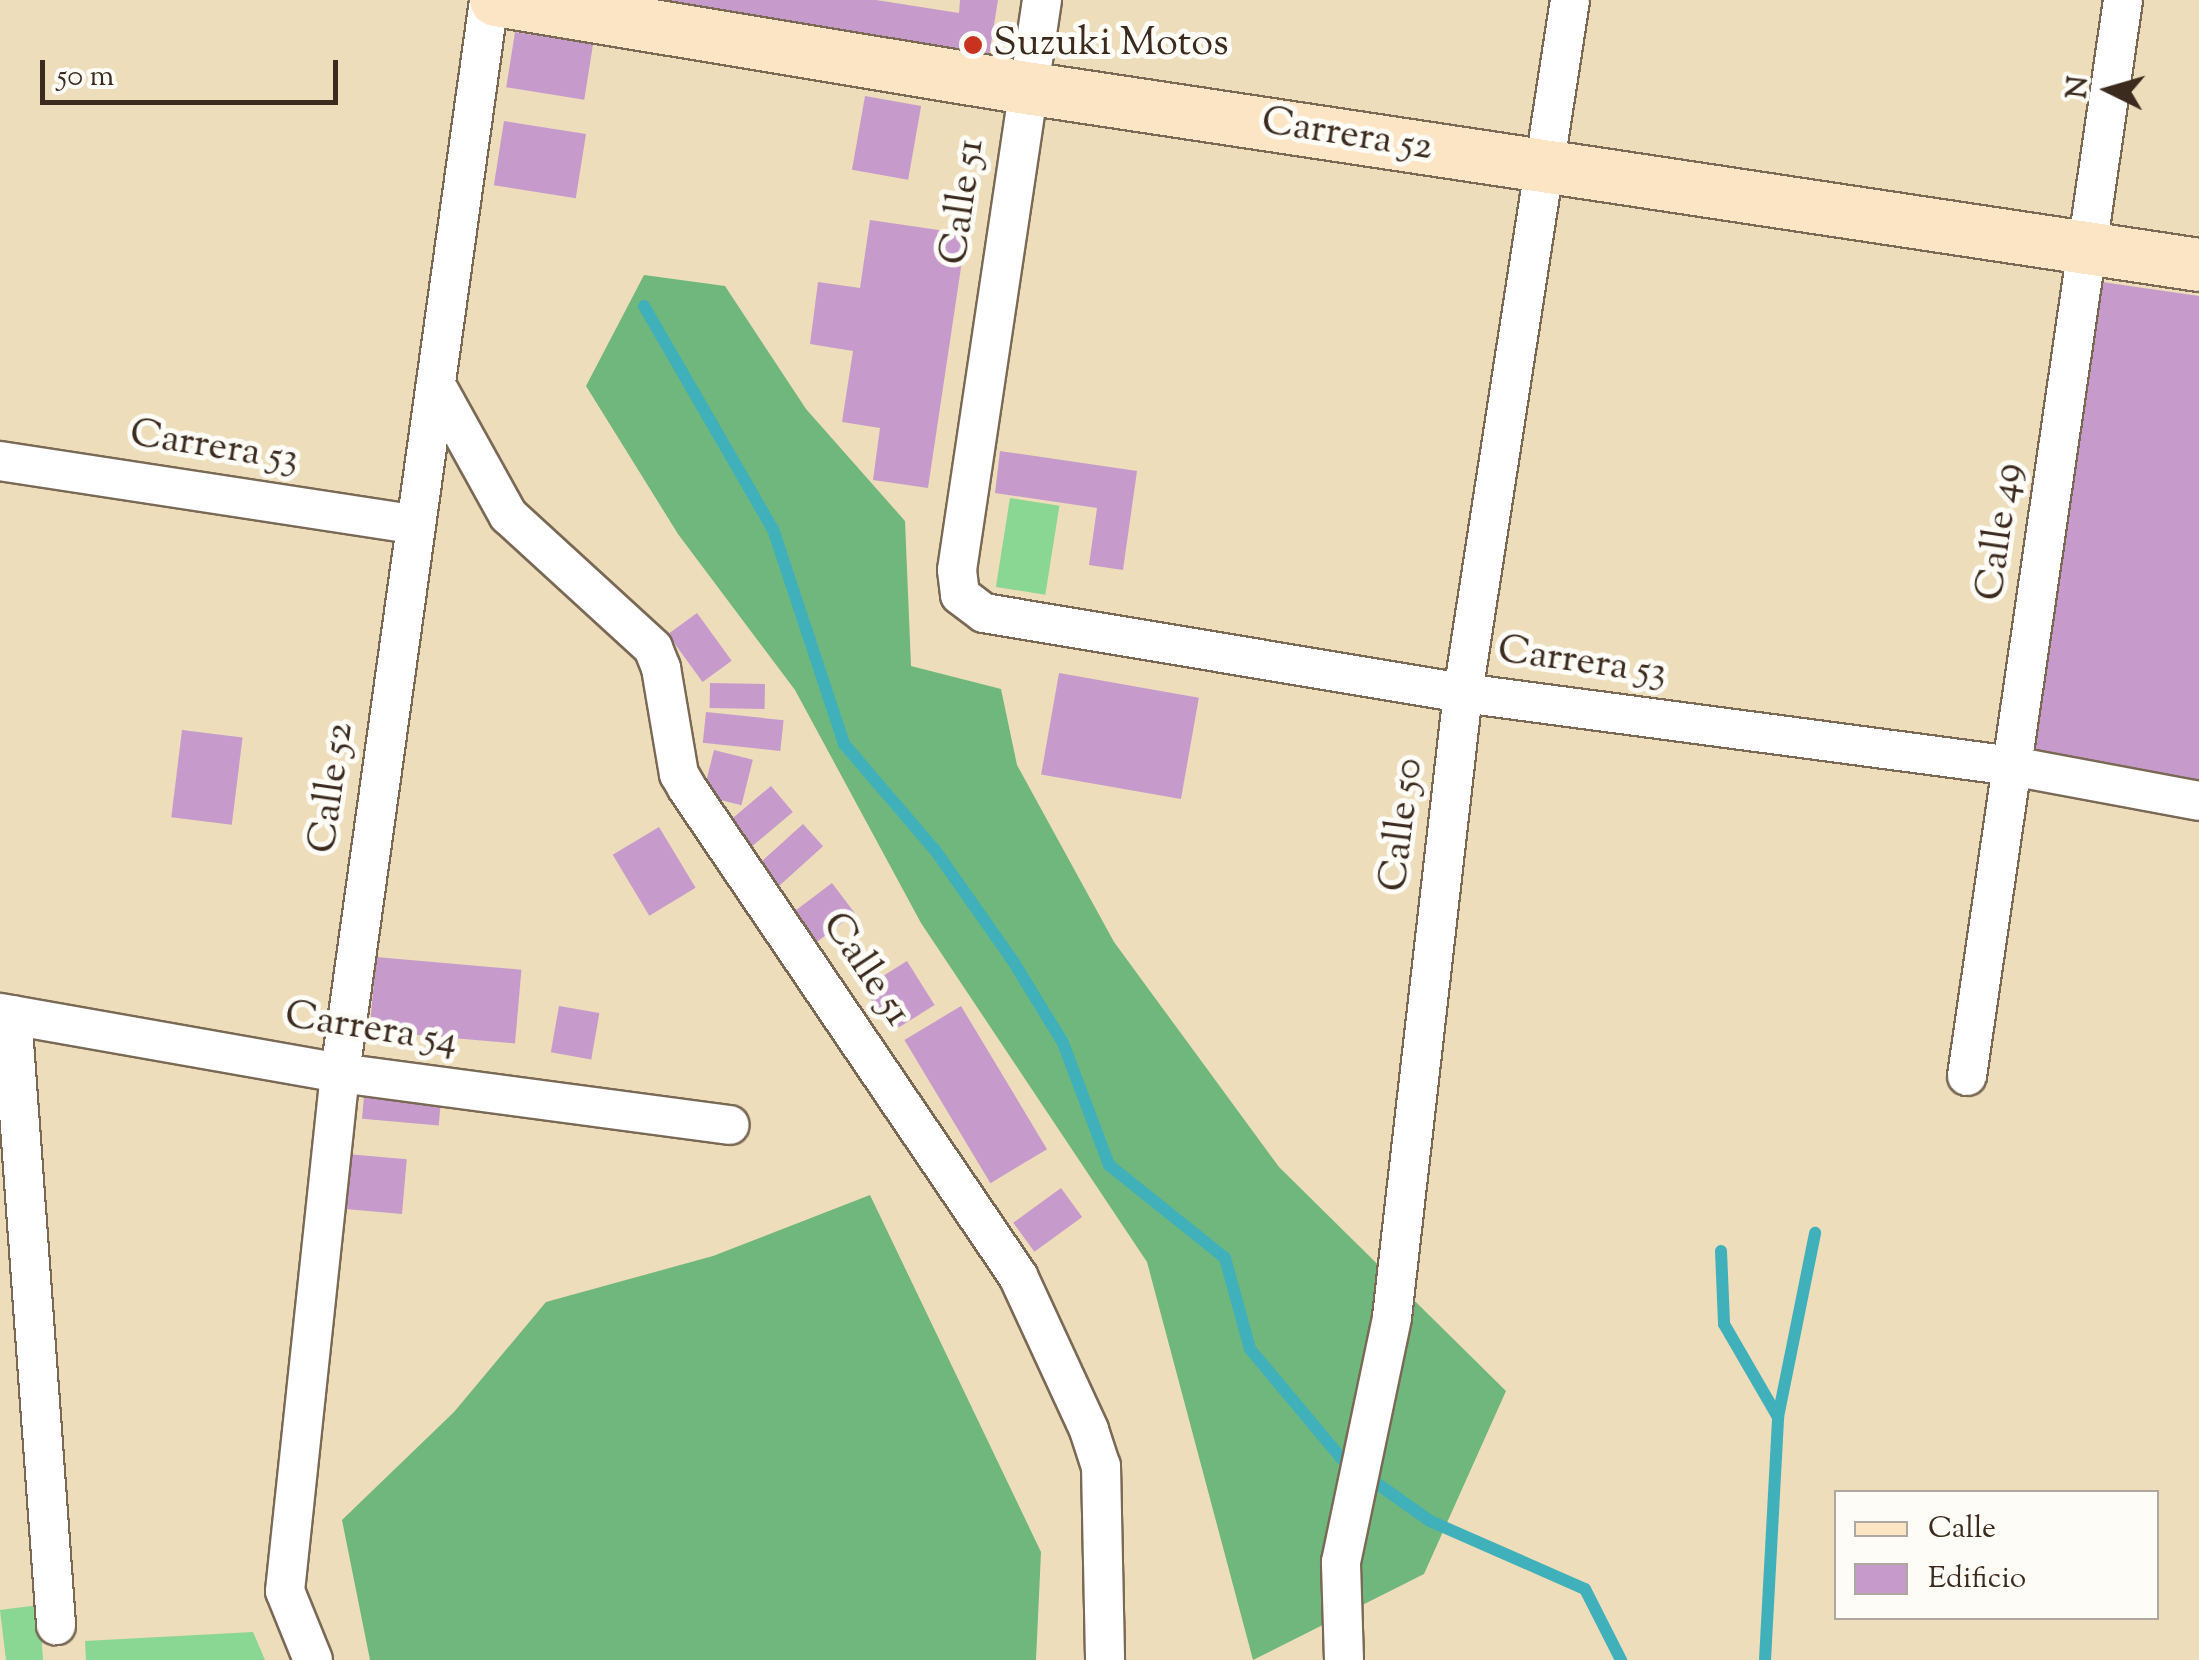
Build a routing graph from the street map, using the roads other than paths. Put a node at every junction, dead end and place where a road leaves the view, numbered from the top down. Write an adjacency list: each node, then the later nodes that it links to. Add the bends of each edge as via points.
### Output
1 (493, 0): 5 (main road, Carrera 52); 9 (street, Calle 52)
2 (1042, 0): 5 (street, Calle 51)
3 (1570, 0): 6 (street, Calle 50)
4 (2123, 0): 7 (street, Calle 49)
5 (1026, 88): 6 (main road, Carrera 52); 12 (street, Calle 51, via 957,570)
6 (1546, 166): 7 (main road, Carrera 52); 13 (street, Calle 50)
7 (2088, 248): 8 (main road, Carrera 52); 14 (street, Calle 49)
8 (2199, 265)
9 (436, 385): 11 (street, Calle 52); 22 (street, Calle 51, via 508,515 653,648 687,788 1018,1276 1101,1466)
10 (0, 461): 11 (street, Carrera 53)
11 (414, 524): 17 (street, Calle 52)
12 (960, 595): 13 (street, Carrera 53, via 984,614)
13 (1463, 693): 14 (street, Carrera 53); 23 (street, Calle 50, via 1392,1317 1341,1562)
14 (2012, 766): 15 (street, Carrera 53); 18 (street, Calle 49)
15 (2199, 801)
16 (6, 1014): 17 (street, Carrera 54); 20 (street)
17 (340, 1073): 19 (street, Carrera 54); 21 (street, Calle 52, via 285,1591)
18 (1967, 1076)
19 (730, 1125)
20 (56, 1625)
21 (313, 1660)
22 (1104, 1660)
23 (1344, 1660)

